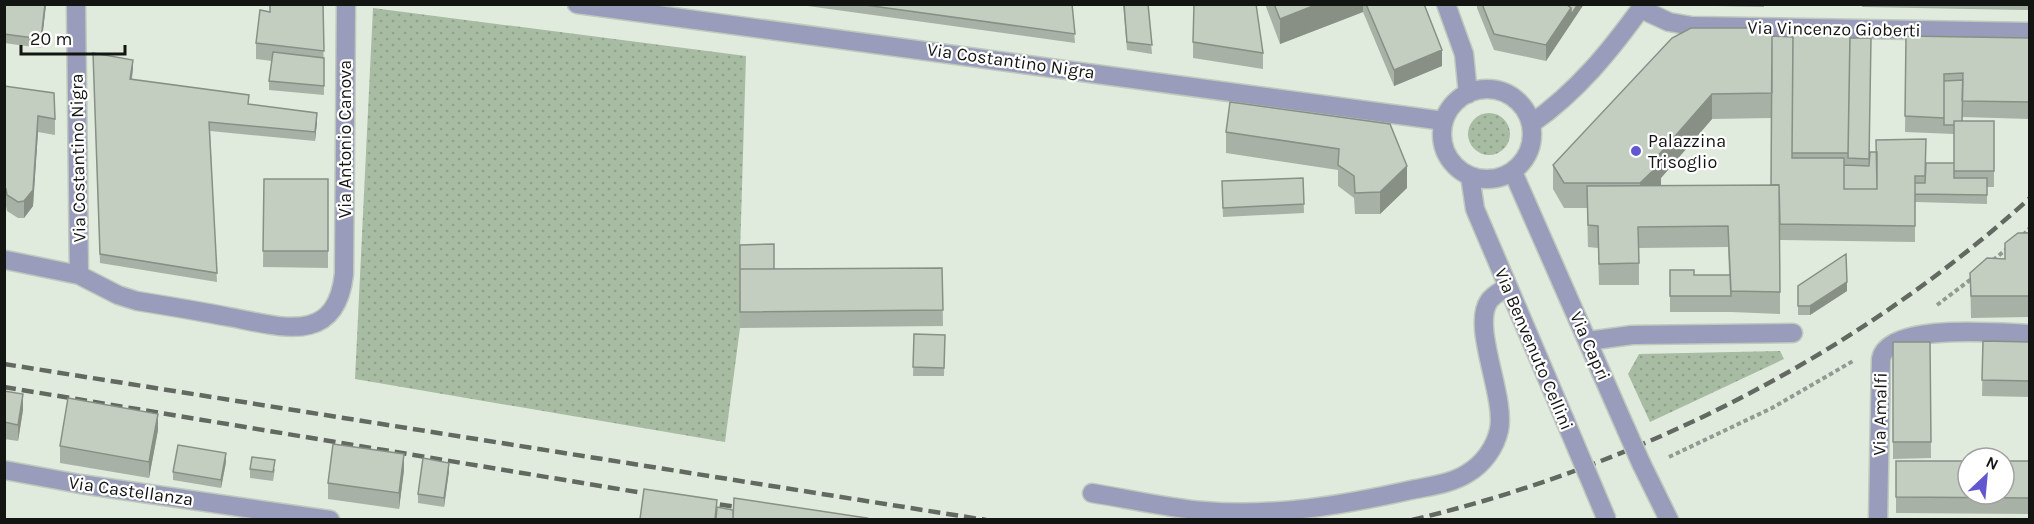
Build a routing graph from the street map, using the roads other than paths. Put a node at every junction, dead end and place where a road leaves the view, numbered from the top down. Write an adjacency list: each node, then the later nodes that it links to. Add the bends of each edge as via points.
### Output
1 (76, 4): 13 (street, Via Costantino Nigra)
2 (346, 4): 13 (street, Via Antonio Canova, via 344,274 342,290 327,316 292,329 137,301)
3 (577, 4): 8 (street, Via Costantino Nigra)
4 (1446, 4): 7 (street, via 1464,54)
5 (1643, 7): 6 (street, Via Vincenzo Gioberti, via 1660,19 1692,26); 9 (street, via 1574,92)
6 (2030, 32)
7 (1468, 94): 8 (street, via 1449,110); 9 (street, via 1493,90 1506,94 1517,101)
8 (1444, 121): 11 (street, via 1444,147 1459,169)
9 (1531, 124): 10 (street, via 1531,146)
10 (1513, 172): 11 (street, via 1492,179); 17 (street, Via Capri)
11 (1470, 176): 14 (street, Via Benvenuto Cellini, via 1475,209)
12 (6, 260): 13 (street, Via Antonio Canova)
13 (79, 275)
14 (1507, 287): 19 (street, via 1490,300 1484,312 1500,409 1498,432 1479,465 1452,481 1358,502 1248,512 1204,511); 21 (street, Via Benvenuto Cellini, bridge)
15 (1793, 333): 17 (street, via 1632,335)
16 (2030, 334): 23 (street, Via Amalfi, via 1930,333 1899,339 1886,348 1881,359)
17 (1588, 341): 22 (street, Via Capri, bridge)
18 (4, 470): 20 (street, Via Castellanza)
19 (1092, 493)
20 (330, 519)
21 (1607, 519)
22 (1669, 519)
23 (1878, 519)

